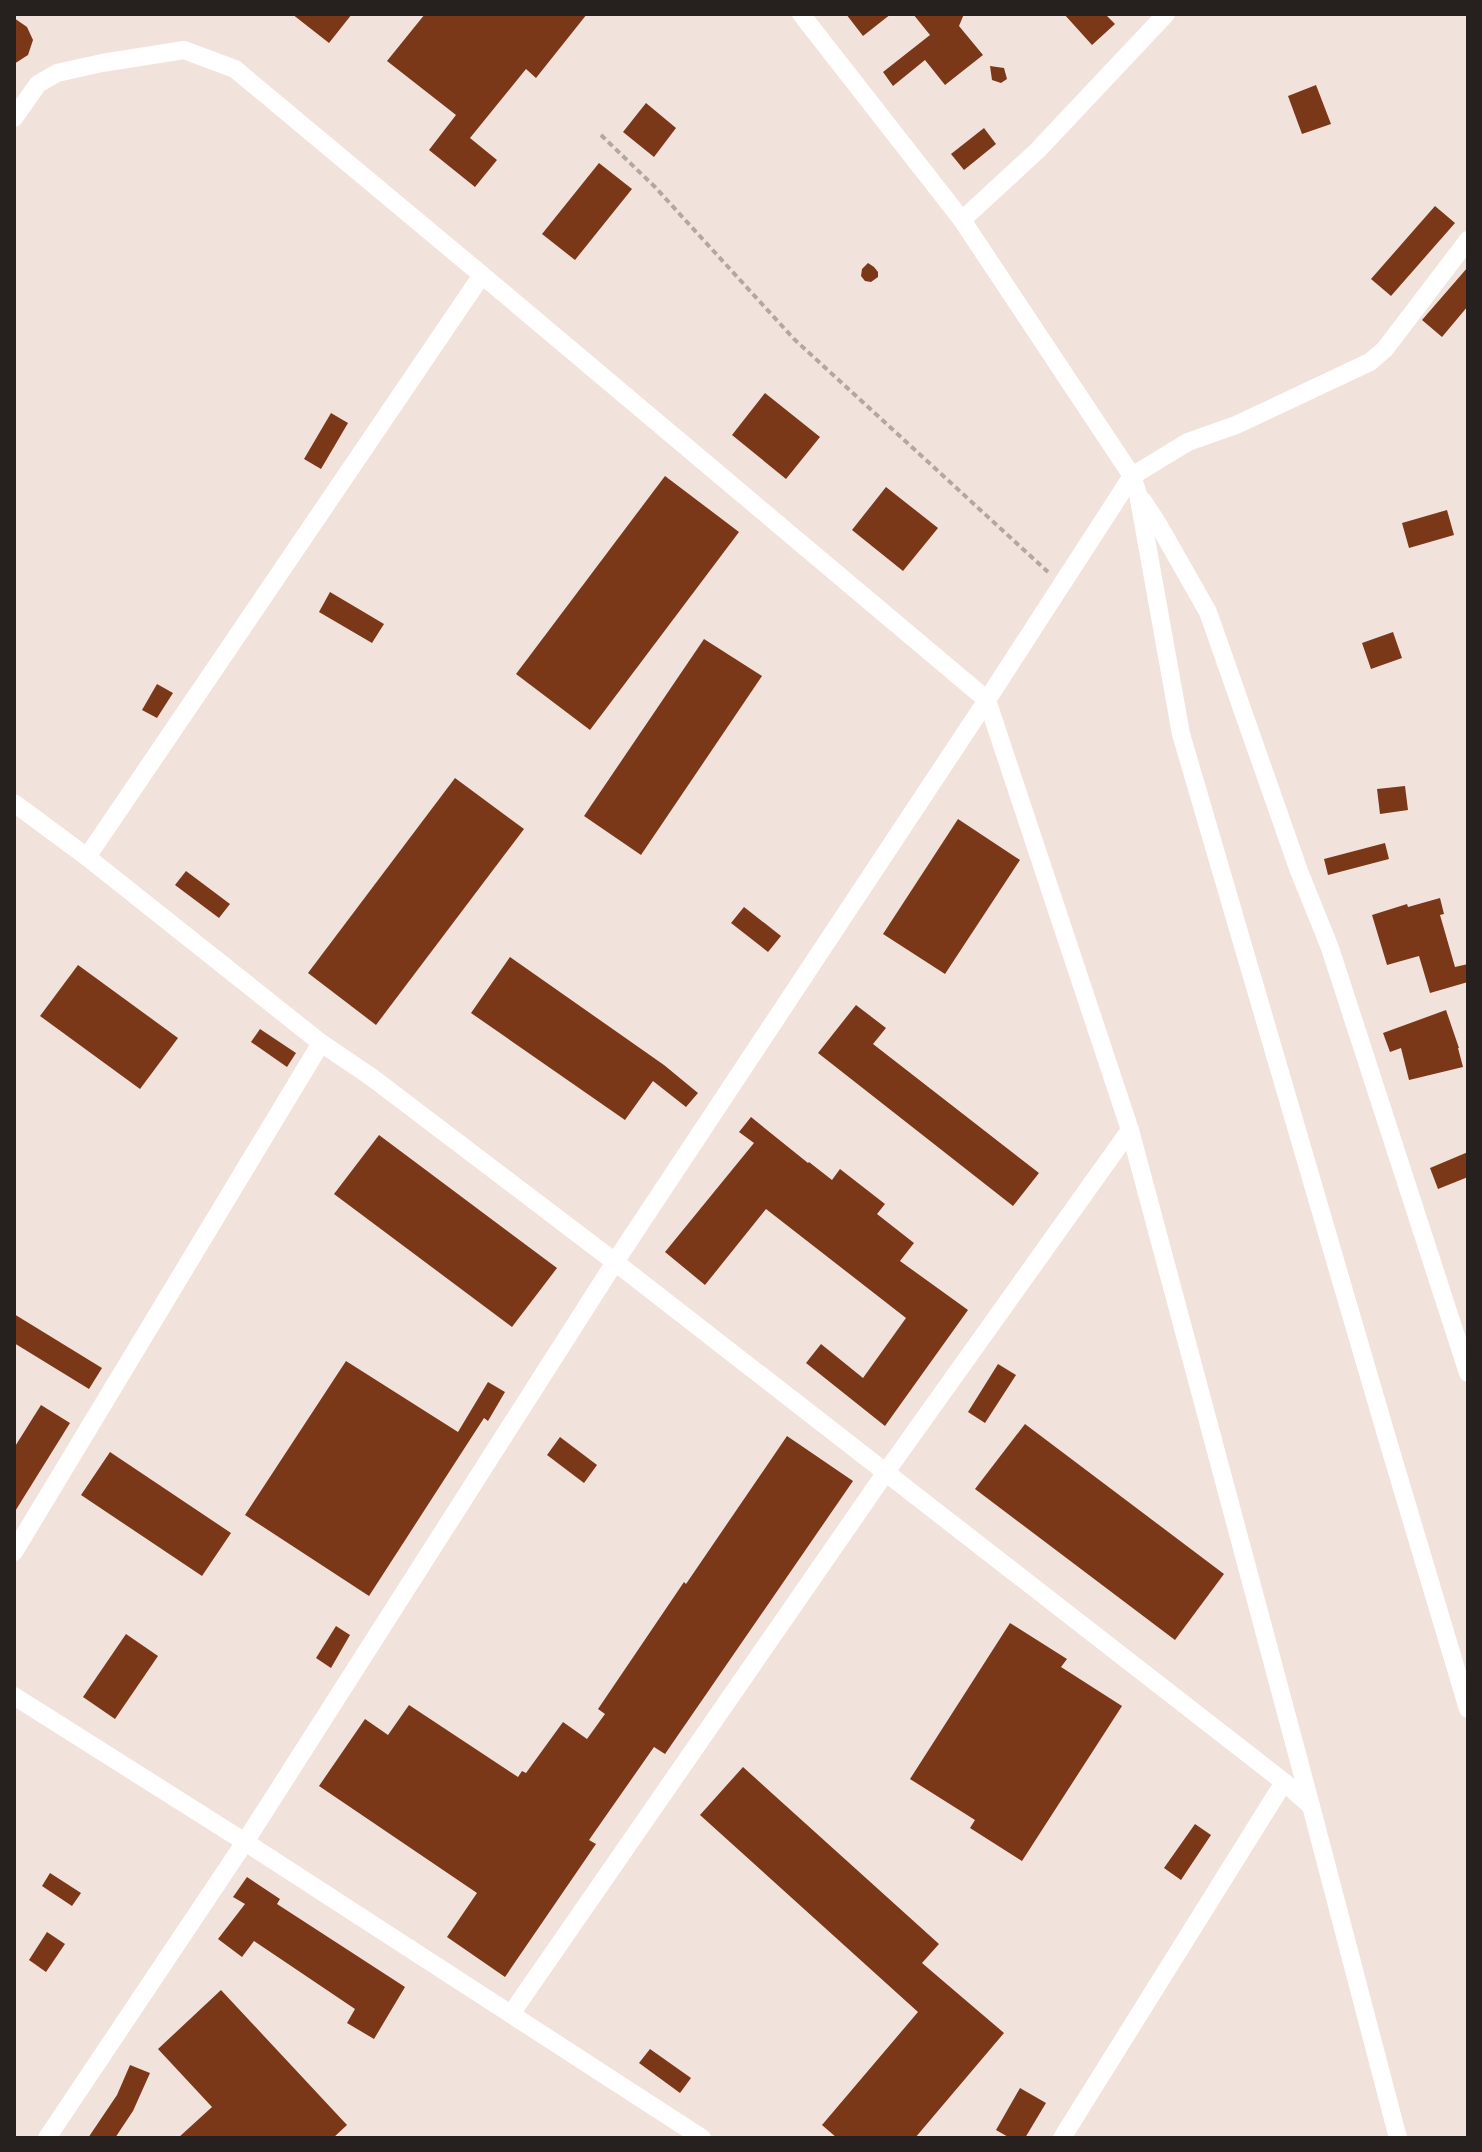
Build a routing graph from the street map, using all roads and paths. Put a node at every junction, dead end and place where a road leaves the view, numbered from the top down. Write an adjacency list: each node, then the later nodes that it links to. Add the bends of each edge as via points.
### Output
1 (801, 14): 5 (street)
2 (1166, 14): 5 (street, via 1037,151)
3 (14, 118): 7 (street, via 38,84 57,73 184,50 235,69)
4 (601, 135): 9 (path, via 794,339)
5 (962, 220): 8 (street)
6 (1468, 240): 8 (street, via 1370,362 1188,442)
7 (482, 275): 10 (street); 12 (street)
8 (1135, 485): 9 (street); 16 (street, via 1208,612 1330,948); 20 (street, via 1181,734)
9 (1062, 584): 10 (street)
10 (987, 700): 14 (street); 15 (street)
11 (14, 803): 12 (street)
12 (87, 857): 13 (street)
13 (321, 1043): 15 (street); 18 (street)
14 (1130, 1130): 17 (street); 22 (street)
15 (615, 1262): 17 (street); 23 (street)
16 (1468, 1373)
17 (886, 1472): 21 (street); 24 (street)
18 (14, 1552)
19 (14, 1696): 23 (street)
20 (1468, 1709)
21 (1284, 1782): 22 (street); 27 (street)
22 (1311, 1806): 28 (street)
23 (245, 1842): 24 (street); 25 (street)
24 (511, 2014): 26 (street)
25 (47, 2138)
26 (702, 2138)
27 (1062, 2138)
28 (1398, 2138)

